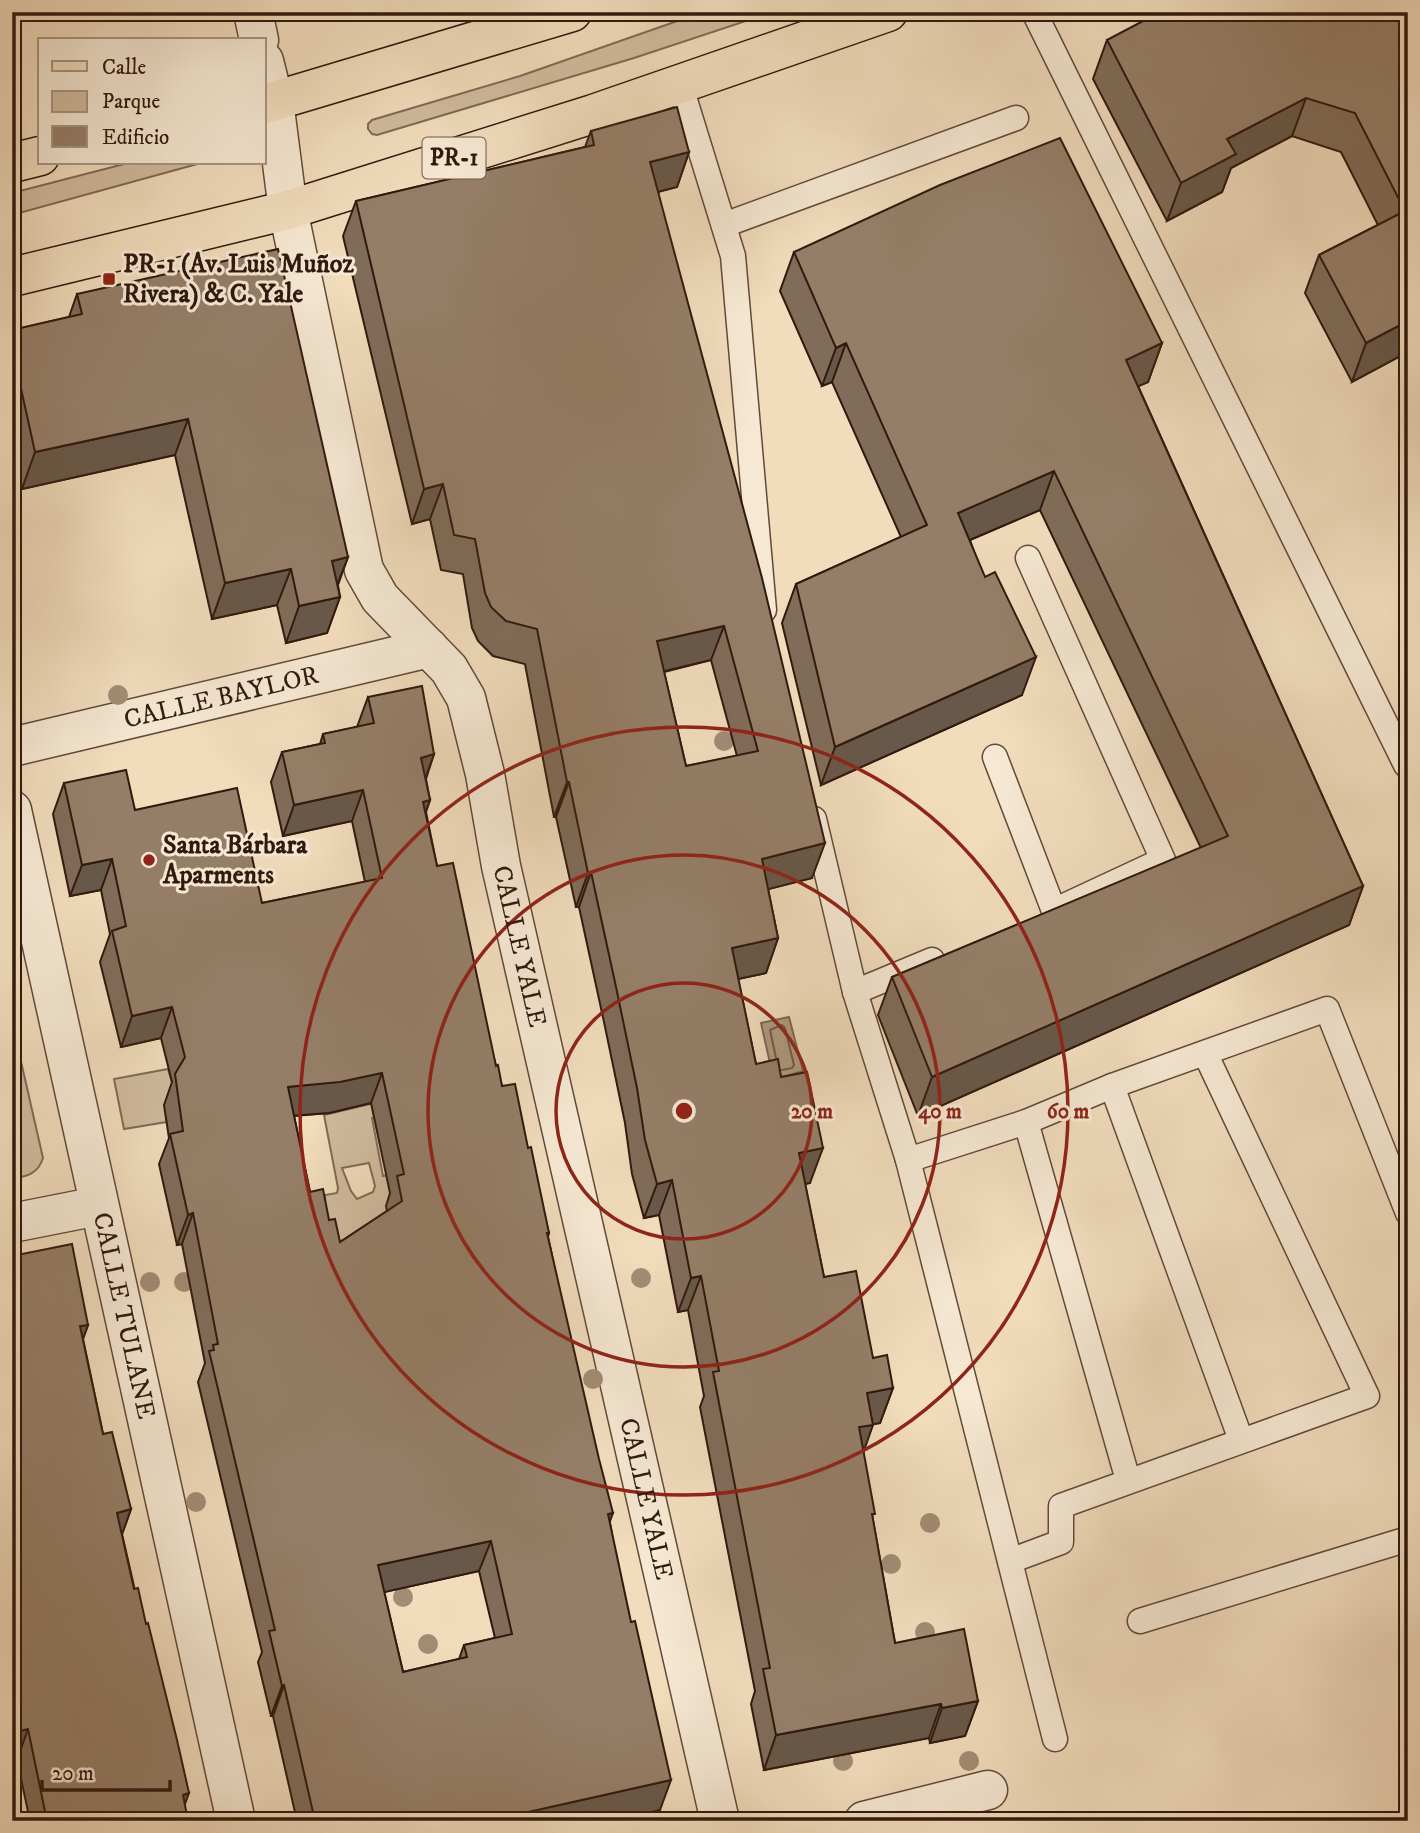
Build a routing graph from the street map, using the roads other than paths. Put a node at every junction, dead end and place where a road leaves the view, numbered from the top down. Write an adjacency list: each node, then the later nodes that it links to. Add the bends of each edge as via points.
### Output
1 (253, 12): 5 (street)
2 (888, 12): 7 (main road, PR-1)
3 (1034, 12): 20 (lane)
4 (566, 13): 8 (main road)
5 (259, 38)
6 (266, 77): 8 (street, CALLE YALE)
7 (680, 85): 12 (main road, PR-1); 13 (lane)
8 (269, 102): 12 (street, CALLE YALE)
9 (1016, 118): 13 (lane)
10 (38, 156): 11 (main road)
11 (12, 163)
12 (288, 210): 14 (main road, PR-1); 17 (street, CALLE YALE, via 364,570 380,598)
13 (724, 225): 16 (lane, via 733,256)
14 (12, 277)
15 (1028, 558): 23 (lane, via 1163,860)
16 (768, 626)
17 (429, 648): 18 (street, CALLE BAYLOR); 42 (street, CALLE YALE, via 449,669 474,724 501,866)
18 (12, 747)
19 (995, 757): 23 (lane)
20 (1406, 765)
21 (810, 802): 26 (lane)
22 (12, 810): 31 (street, CALLE TULANE)
23 (1054, 911): 24 (lane)
24 (1029, 921)
25 (954, 951): 26 (lane)
26 (855, 992): 30 (lane)
27 (1205, 1053): 28 (lane); 32 (lane, via 1327,1009); 34 (lane, via 1367,1396)
28 (1112, 1086): 29 (lane); 34 (lane)
29 (1026, 1122): 30 (lane); 35 (lane)
30 (908, 1160): 37 (lane)
31 (98, 1206): 33 (street); 41 (street, CALLE TULANE)
32 (1408, 1213)
33 (12, 1223)
34 (1241, 1440): 35 (lane)
35 (1128, 1480): 37 (lane, via 1061,1506 1061,1542)
36 (1408, 1539): 38 (lane)
37 (1010, 1561): 39 (lane)
38 (1140, 1621)
39 (1055, 1739)
40 (988, 1790): 43 (street)
41 (236, 1821)
42 (720, 1821)
43 (864, 1821)

